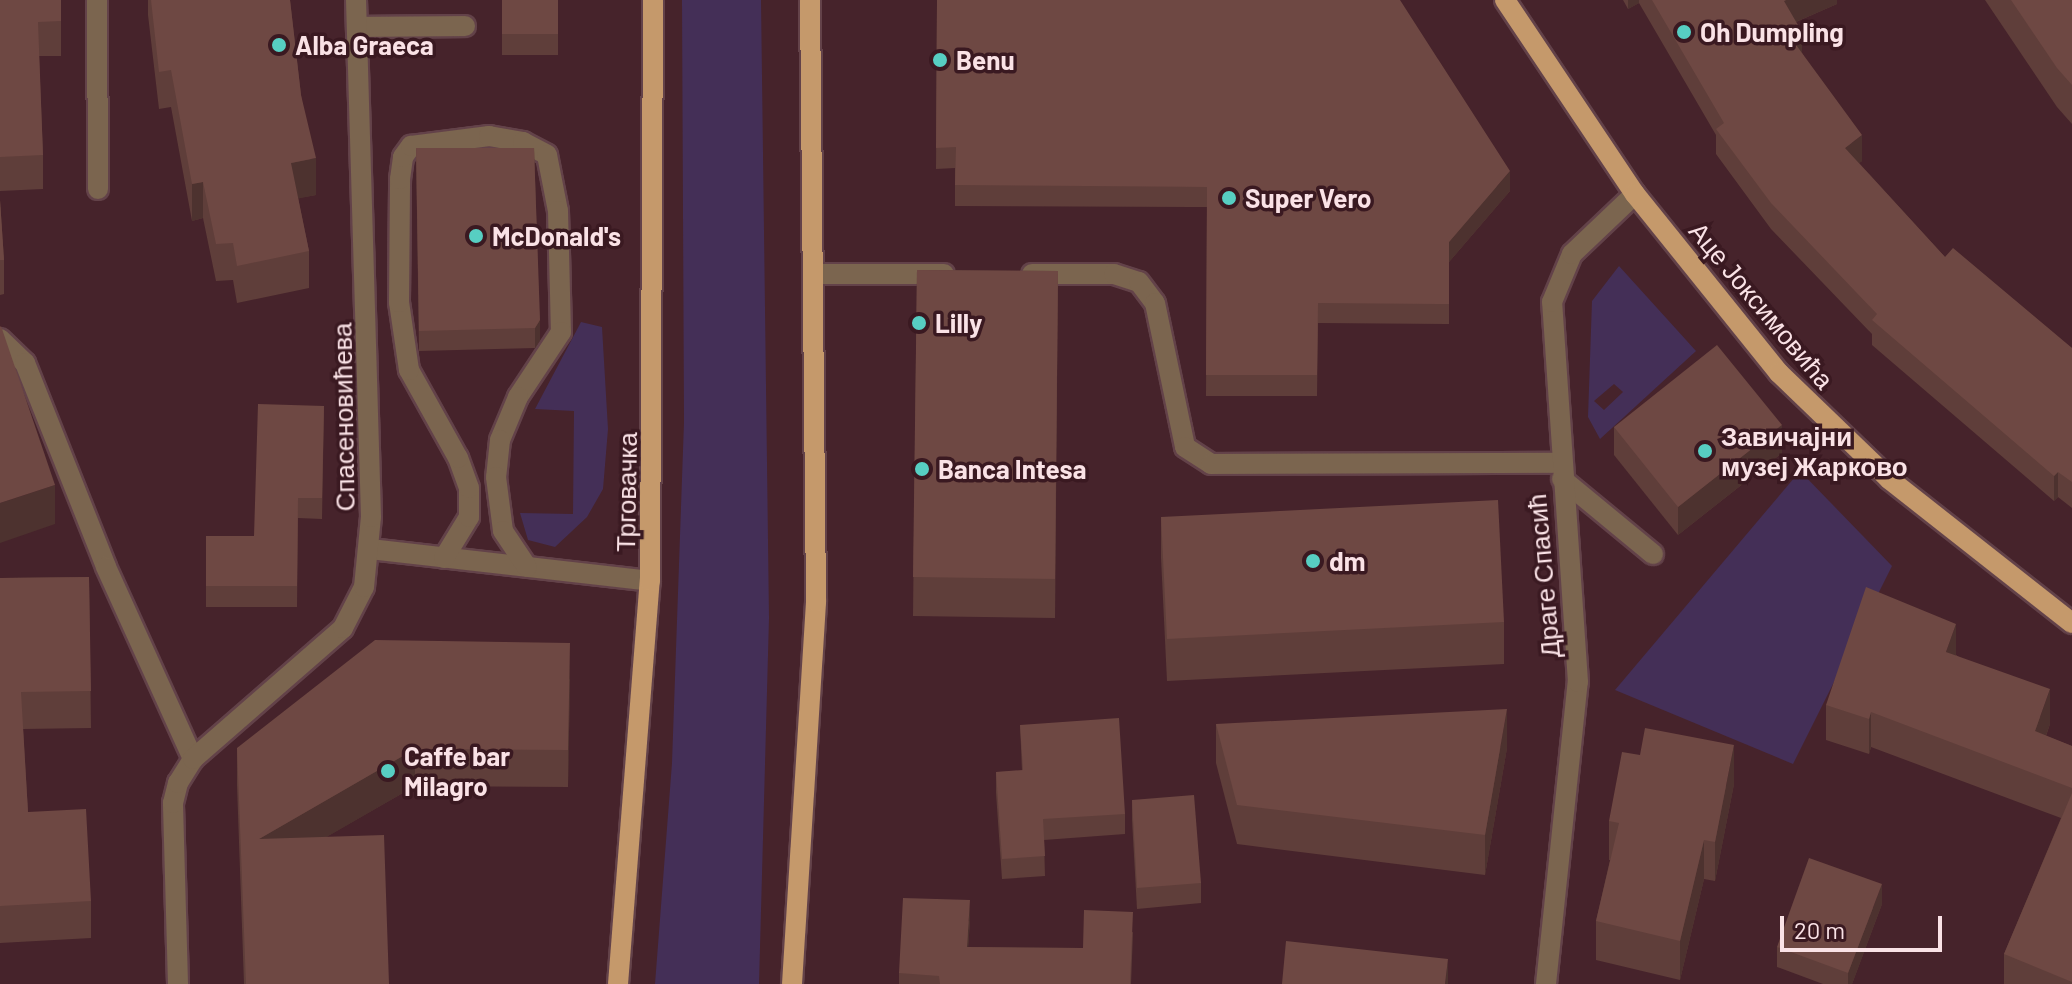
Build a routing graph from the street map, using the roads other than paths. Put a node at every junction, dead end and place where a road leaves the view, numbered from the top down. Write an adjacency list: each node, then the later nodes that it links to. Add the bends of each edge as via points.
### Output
1 (97, 0): 8 (street)
2 (356, 0): 7 (street, Спасеновићева)
3 (653, 0): 19 (main road, Трговачка)
4 (810, 0): 10 (main road)
5 (1505, 0): 9 (main road, Аце Јоксимовића)
6 (465, 26): 7 (street)
7 (357, 27): 15 (street, Спасеновићева)
8 (98, 189)
9 (1635, 194): 14 (street, Драге Спасић, via 1572,254 1557,280 1551,318); 20 (main road, Аце Јоксимовића, via 1779,373 1853,446 1942,524)
10 (816, 274): 11 (street); 24 (main road, via 816,602)
11 (971, 274)
12 (1016, 274): 14 (street, via 1114,274 1139,282 1155,303 1185,447 1211,464)
13 (0, 339): 21 (street, via 25,363 106,567)
14 (1561, 471): 16 (street); 25 (street, Драге Спасић, via 1578,682)
15 (370, 549): 17 (street); 21 (street, Спасеновићева, via 364,587 350,619)
16 (1653, 554)
17 (444, 558): 18 (street); 18 (street, via 469,517 469,488 409,370 399,302 400,179 403,157 411,146 489,136 523,142 547,155 558,211 561,332 518,397 500,440 496,477 503,531)
18 (527, 567): 19 (street)
19 (650, 581): 23 (main road, Трговачка)
20 (2072, 623)
21 (193, 759): 22 (street, Спасеновићева, via 173,803)
22 (178, 984)
23 (618, 984)
24 (792, 984)
25 (1546, 984)

